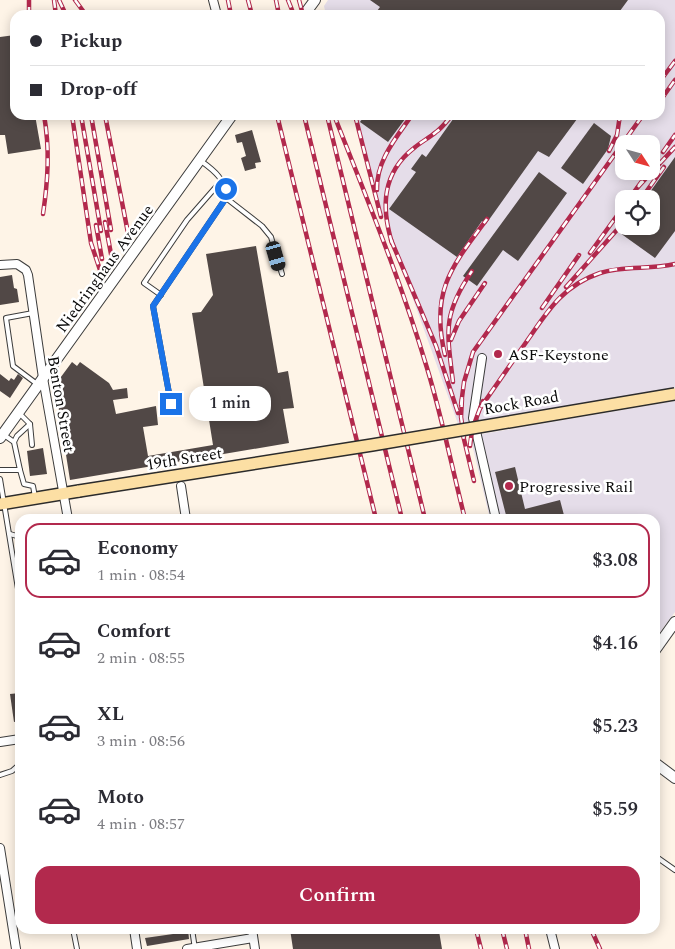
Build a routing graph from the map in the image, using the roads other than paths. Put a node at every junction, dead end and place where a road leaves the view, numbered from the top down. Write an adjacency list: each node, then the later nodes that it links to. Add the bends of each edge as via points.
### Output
1 (228, 120): 2 (street, Niedringhaus Avenue)
2 (199, 160): 3 (lane); 10 (street, Niedringhaus Avenue)
3 (222, 180): 4 (lane); 7 (lane, via 187,220 144,283)
4 (226, 198): 6 (lane, via 271,237); 7 (lane)
5 (0, 265): 8 (street, Benton Street, via 12,263 22,266 28,275)
6 (282, 274)
7 (160, 295): 12 (lane, via 153,306)
8 (33, 313): 10 (street, Benton Street); 10 (lane, via 6,318 13,366)
9 (482, 358): 28 (street, via 474,418)
10 (40, 381): 13 (street, Niedringhaus Avenue); 23 (street, Benton Street)
11 (675, 394): 18 (main road, Rock Road, bridge)
12 (171, 404)
13 (18, 412): 14 (lane); 15 (street, Niedringhaus Avenue)
14 (30, 424): 16 (lane); 17 (lane)
15 (1, 436): 16 (lane)
16 (14, 442): 20 (lane)
17 (32, 445)
18 (372, 445): 23 (main road, 19th Street, bridge)
19 (0, 470): 20 (lane)
20 (20, 470): 24 (lane, via 24,484 33,486)
21 (0, 479): 25 (lane)
22 (181, 486): 27 (street)
23 (63, 493): 24 (main road, 19th Street); 26 (street, Benton Street)
24 (35, 498): 25 (main road, 19th Street)
25 (2, 503): 29 (lane)
26 (67, 514)
27 (185, 514)
28 (495, 514)
29 (10, 534): 30 (lane); 31 (lane)
30 (15, 536)
31 (15, 568)
32 (673, 628): 33 (street)
33 (660, 644)
34 (15, 740): 35 (street)
35 (0, 742)
36 (15, 768): 38 (lane)
37 (660, 768): 39 (street)
38 (0, 775)
39 (675, 778)
40 (0, 848): 49 (street)
41 (660, 860): 42 (lane)
42 (675, 870)
43 (75, 934): 50 (lane)
44 (135, 934): 51 (street)
45 (192, 934): 52 (lane)
46 (253, 934): 48 (street)
47 (551, 934): 54 (street)
48 (253, 938): 52 (street); 53 (street)
49 (16, 949)
50 (77, 949)
51 (137, 949)
52 (192, 949)
53 (255, 949)
54 (555, 949)

